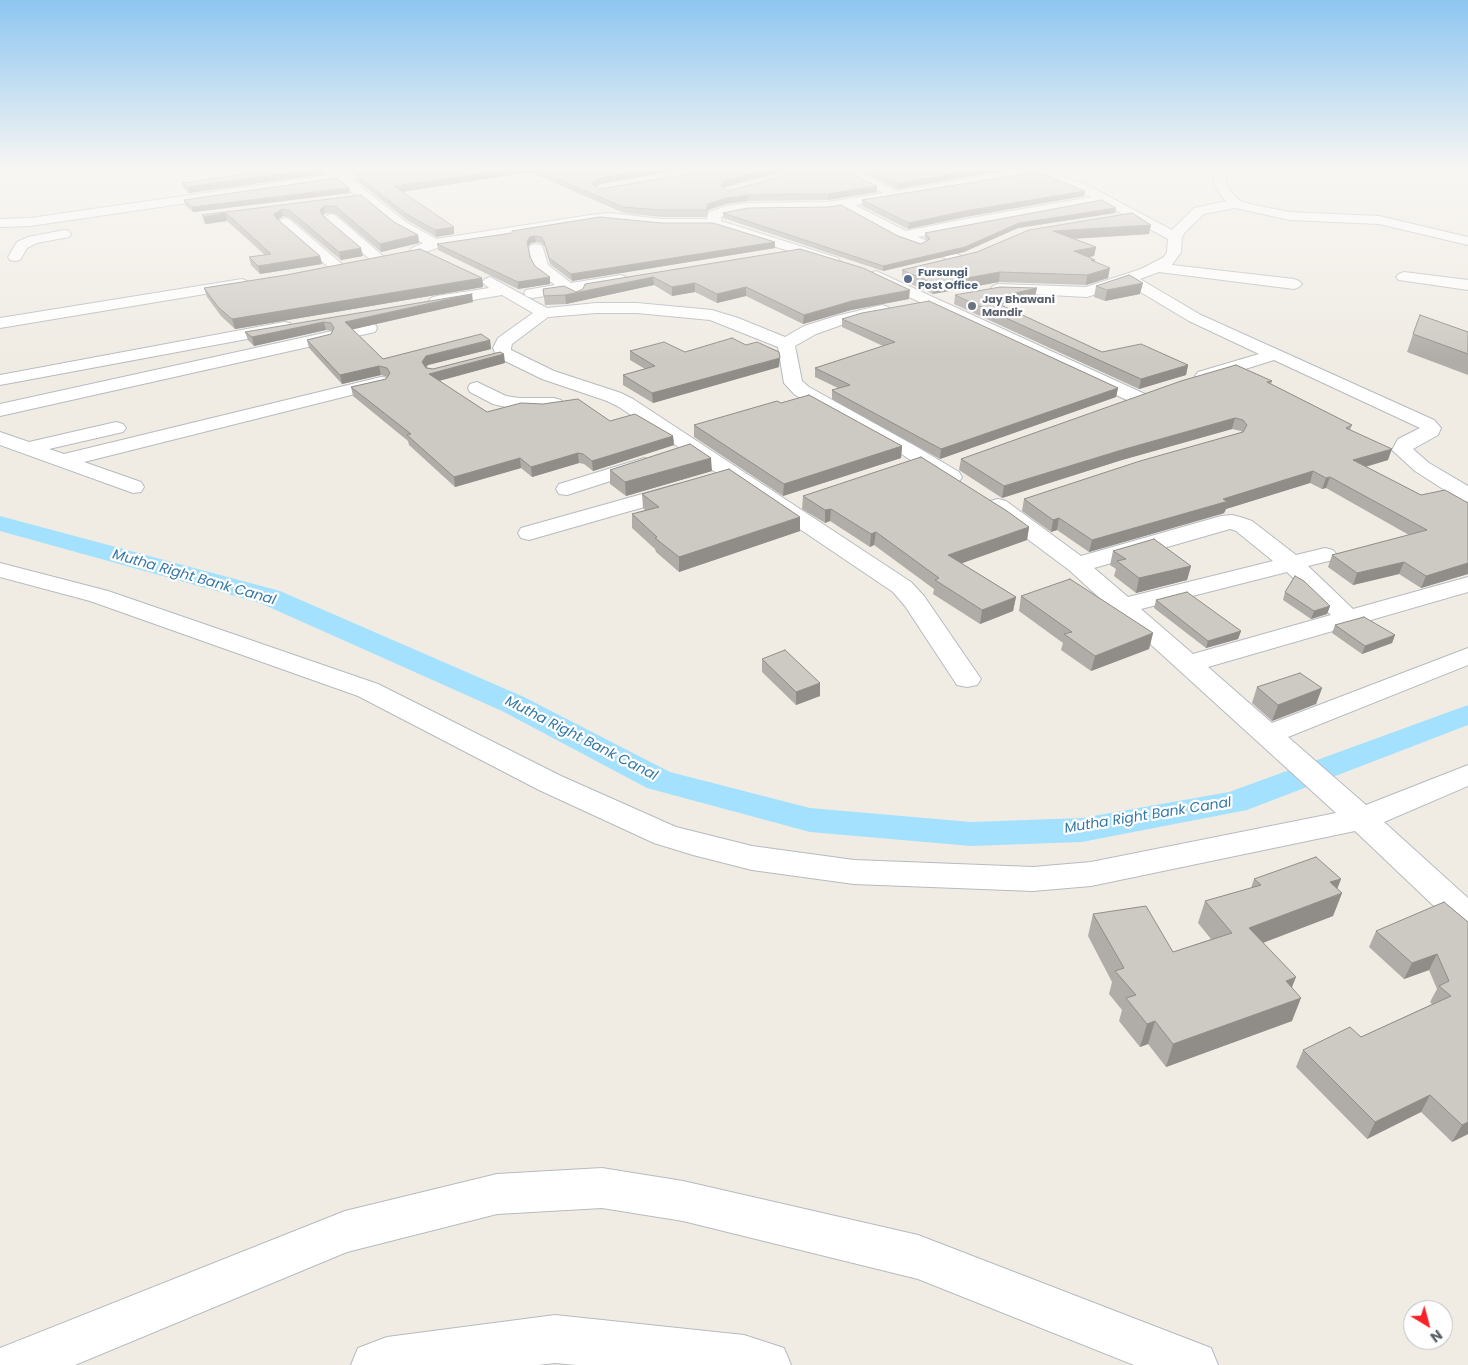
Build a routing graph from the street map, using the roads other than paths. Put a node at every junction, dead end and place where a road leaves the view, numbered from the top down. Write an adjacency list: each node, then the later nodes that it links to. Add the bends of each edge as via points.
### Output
1 (295, 232): 21 (street)
2 (346, 232): 20 (street)
3 (408, 232): 16 (street)
4 (522, 232): 16 (street)
5 (742, 232): 17 (street)
6 (896, 232): 12 (street)
7 (924, 232): 12 (street)
8 (1164, 232): 13 (street)
9 (1180, 232): 13 (street)
10 (1429, 232): 14 (street)
11 (75, 233): 18 (street, via 33,240 22,245)
12 (904, 236): 22 (street, via 965,258)
13 (1175, 237): 23 (street, via 1174,252 1169,260)
14 (1468, 241)
15 (536, 248): 33 (street, via 542,268)
16 (432, 250): 20 (street)
17 (802, 250): 19 (street); 29 (street)
18 (15, 257)
19 (766, 257)
20 (378, 259): 21 (street)
21 (337, 267): 24 (street)
22 (932, 267)
23 (1156, 268): 30 (street); 32 (street)
24 (320, 270)
25 (907, 273): 29 (street)
26 (479, 277): 36 (street)
27 (1404, 277): 34 (street)
28 (636, 278): 33 (street)
29 (883, 278): 38 (street)
30 (1128, 278): 35 (street, via 1087,292 1011,288); 48 (street, via 1183,312)
31 (259, 281): 45 (street)
32 (1294, 284)
33 (568, 288): 36 (street); 41 (street)
34 (1465, 290)
35 (984, 292)
36 (511, 293): 39 (street); 43 (street)
37 (960, 297): 38 (street)
38 (935, 302): 40 (street); 55 (street, via 1146,395)
39 (421, 304)
40 (910, 307)
41 (596, 308): 43 (street); 47 (street, via 712,315)
42 (893, 309): 47 (street, via 842,319 810,330)
43 (544, 313): 54 (street, via 504,342 495,355)
44 (356, 314): 56 (street, via 372,320)
45 (0, 323)
46 (297, 325): 49 (street)
47 (786, 344): 61 (street, via 793,383 797,387 827,407)
48 (1273, 355): 50 (street); 66 (street, via 1427,424 1431,431 1405,443 1402,450 1422,467)
49 (0, 380)
50 (1190, 381)
51 (381, 382): 60 (street)
52 (477, 388): 54 (street, via 500,400 519,404 544,405)
53 (274, 393): 58 (street)
54 (614, 397): 59 (street)
55 (1110, 407)
56 (0, 410)
57 (0, 438): 58 (street)
58 (27, 448): 60 (street)
59 (693, 448): 63 (street); 65 (street)
60 (62, 461): 64 (street)
61 (939, 463): 62 (street); 68 (street)
62 (895, 468)
63 (732, 474): 69 (street); 79 (street, via 790,503 902,586)
64 (133, 487)
65 (567, 489)
66 (1468, 495)
67 (1027, 499): 68 (street)
68 (1000, 508): 72 (street)
69 (529, 533)
70 (1325, 555): 71 (street)
71 (1291, 563): 72 (street, via 1244,526 1232,522); 75 (street); 76 (street)
72 (1077, 565): 75 (street)
73 (0, 570): 82 (street, via 99,596 368,690 550,783 665,835 752,858 854,872 1033,879 1061,877 1090,874)
74 (1468, 584): 76 (street)
75 (1123, 606): 78 (street)
76 (1348, 618): 78 (street)
77 (1468, 656): 80 (street)
78 (1188, 664): 80 (street)
79 (967, 678)
80 (1274, 741): 82 (street)
81 (1468, 774): 82 (street)
82 (1352, 810): 83 (street)
83 (1468, 918)
84 (17, 1365): 87 (street, via 345,1232 497,1194 602,1188 683,1201 918,1257)
85 (375, 1365): 86 (street, via 554,1339 744,1359)
86 (767, 1365)
87 (1194, 1365)

